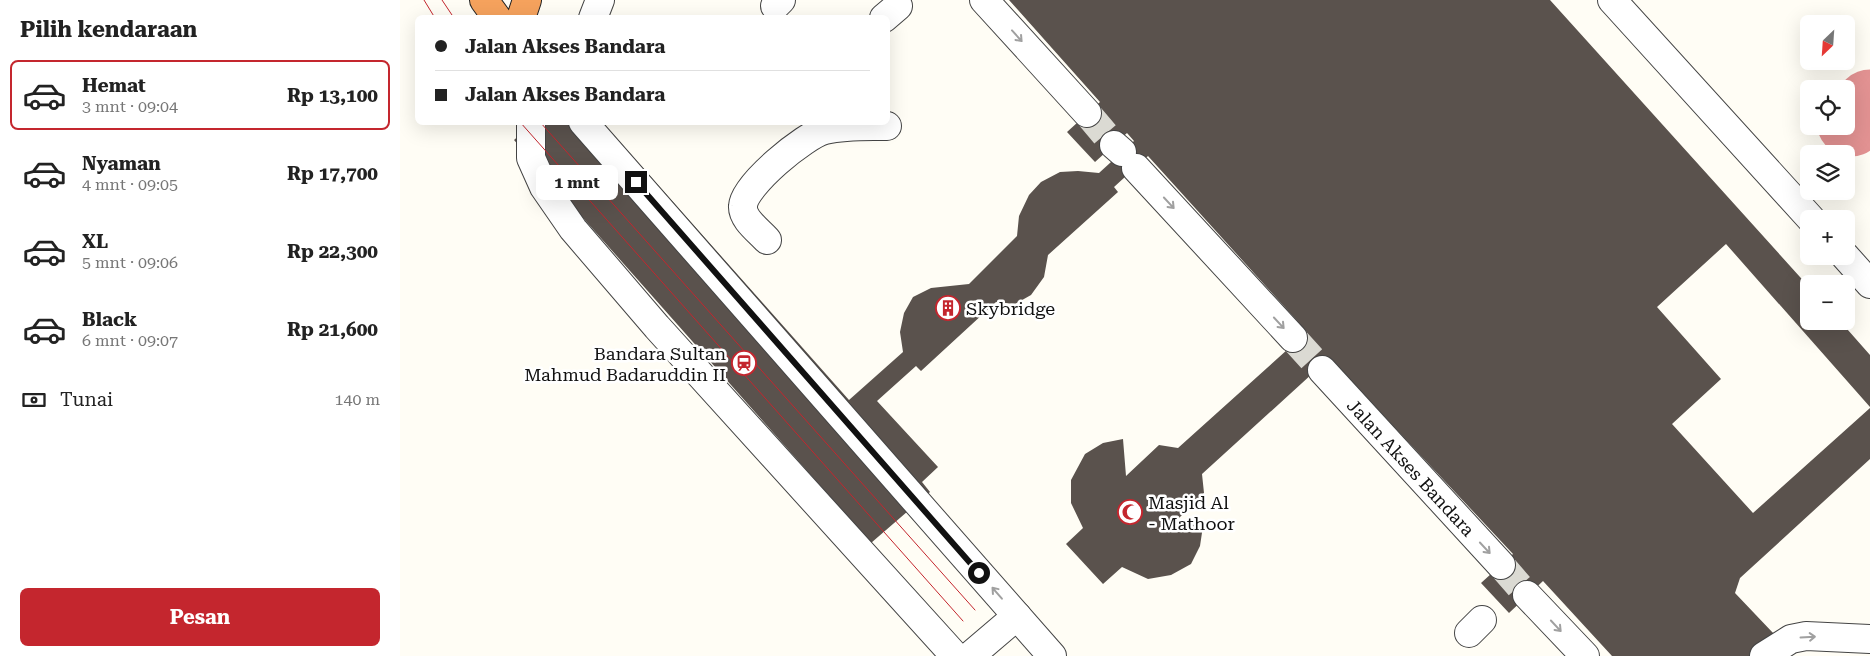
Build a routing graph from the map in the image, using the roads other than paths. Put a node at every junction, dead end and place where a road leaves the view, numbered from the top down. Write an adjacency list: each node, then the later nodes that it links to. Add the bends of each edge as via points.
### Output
1 (484, 0): 6 (highway)
2 (526, 0): 7 (highway)
3 (600, 0): 8 (street)
4 (984, 0): 9 (street, one-way to 9)
5 (1612, 0): 14 (street)
6 (495, 15)
7 (521, 15)
8 (595, 15)
9 (1088, 113)
10 (531, 125): 24 (street, via 531,158 544,187 574,229 657,327)
11 (887, 126): 15 (street, via 823,130 789,152 756,184 742,207 745,217)
12 (592, 128): 22 (street, one-way to 12)
13 (1124, 155): 18 (street, one-way to 18)
14 (1803, 210)
15 (767, 240)
16 (1853, 265): 17 (street)
17 (1870, 284)
18 (1293, 338)
19 (1322, 370): 20 (street, Jalan Akses Bandara, one-way to 20)
20 (1501, 565)
21 (1528, 595): 27 (street, one-way to 27)
22 (1017, 616): 25 (street); 26 (street)
23 (1870, 639): 28 (street, one-way to 23, via 1791,638)
24 (955, 656)
25 (970, 656)
26 (1052, 656)
27 (1585, 656)
28 (1764, 656)
29 (1833, 656): 30 (street)
30 (1862, 656)

